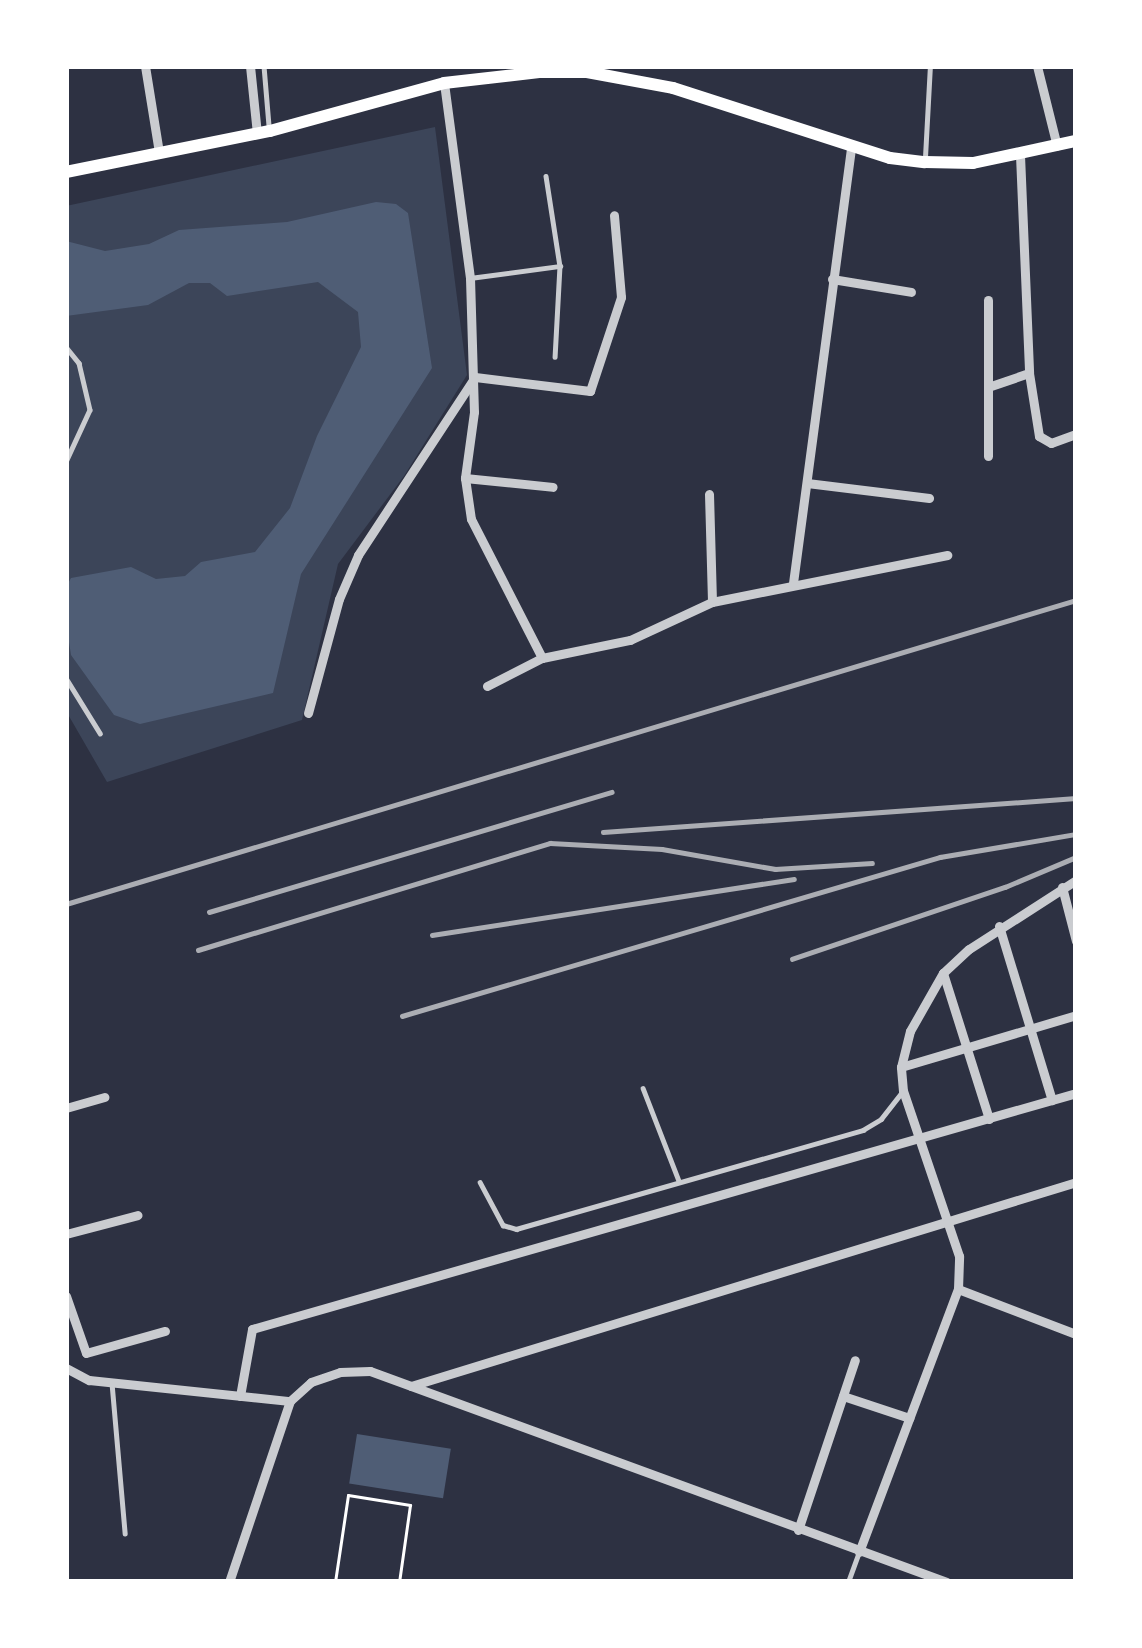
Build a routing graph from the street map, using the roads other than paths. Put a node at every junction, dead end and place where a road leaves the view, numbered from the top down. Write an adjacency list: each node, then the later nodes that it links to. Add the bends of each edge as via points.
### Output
1 (145, 66): 12 (street)
2 (250, 66): 8 (street)
3 (264, 66): 8 (lane)
4 (930, 66): 14 (lane)
5 (1036, 66): 11 (street)
6 (485, 70): 7 (main road); 10 (main road, via 633,79)
7 (444, 83): 8 (main road); 19 (street)
8 (264, 132): 12 (main road)
9 (1076, 141): 11 (main road)
10 (851, 146): 14 (main road); 20 (street)
11 (1058, 146): 13 (main road)
12 (159, 152): 15 (main road)
13 (1020, 155): 14 (main road); 25 (street)
14 (925, 162)
15 (66, 172)
16 (546, 176): 18 (lane)
17 (614, 215): 26 (street, via 621,297 590,391)
18 (560, 266): 19 (lane); 24 (lane)
19 (470, 278): 26 (street)
20 (832, 279): 21 (street); 32 (street)
21 (911, 292)
22 (988, 300): 27 (street)
23 (66, 347): 30 (lane, via 79,363 90,410)
24 (555, 357)
25 (1029, 374): 27 (street); 28 (street, via 1044,442)
26 (475, 377): 31 (street); 42 (street, via 358,555)
27 (988, 387): 29 (street)
28 (1076, 434)
29 (988, 456)
30 (66, 462)
31 (465, 478): 33 (street); 39 (street, via 471,519)
32 (807, 483): 35 (street); 37 (street)
33 (553, 487)
34 (709, 494): 38 (street)
35 (928, 498)
36 (947, 555): 37 (street)
37 (793, 583): 38 (street)
38 (712, 602): 39 (street, via 630,640)
39 (542, 658): 41 (street)
40 (66, 678): 43 (lane)
41 (487, 686)
42 (308, 713)
43 (100, 733)
44 (1076, 880): 45 (street)
45 (1062, 887): 46 (street); 47 (street)
46 (999, 926): 48 (street); 50 (street)
47 (1076, 941)
48 (943, 973): 51 (street); 52 (street, via 910,1031)
49 (1076, 1015): 50 (street)
50 (1031, 1028): 51 (street); 57 (street)
51 (966, 1048): 52 (street); 59 (street)
52 (901, 1067): 54 (street)
53 (643, 1088): 61 (lane)
54 (903, 1091): 60 (street); 61 (lane, via 863,1130)
55 (1076, 1093): 57 (street)
56 (104, 1097): 58 (street)
57 (1052, 1100): 59 (street)
58 (66, 1108)
59 (989, 1120): 60 (street)
60 (918, 1138): 65 (street); 75 (street, via 252,1329)
61 (679, 1181): 62 (lane, via 516,1229 502,1225)
62 (480, 1182)
63 (1076, 1182): 65 (street)
64 (138, 1215): 66 (street)
65 (947, 1220): 67 (street, via 959,1256); 74 (street)
66 (66, 1234)
67 (958, 1289): 70 (street); 78 (street)
68 (66, 1296): 69 (street, via 86,1353)
69 (165, 1331)
70 (1076, 1334)
71 (854, 1360): 76 (street)
72 (66, 1368): 73 (street)
73 (112, 1383): 75 (street); 80 (lane)
74 (411, 1386): 77 (street, via 370,1371 340,1372); 79 (street)
75 (240, 1396): 77 (street)
76 (843, 1396): 78 (street); 79 (street)
77 (290, 1401): 83 (street)
78 (909, 1418): 81 (street)
79 (798, 1530): 81 (street)
80 (125, 1533)
81 (859, 1552): 82 (street); 84 (lane)
82 (929, 1579): 85 (street)
83 (230, 1582)
84 (848, 1582)
85 (947, 1582)

